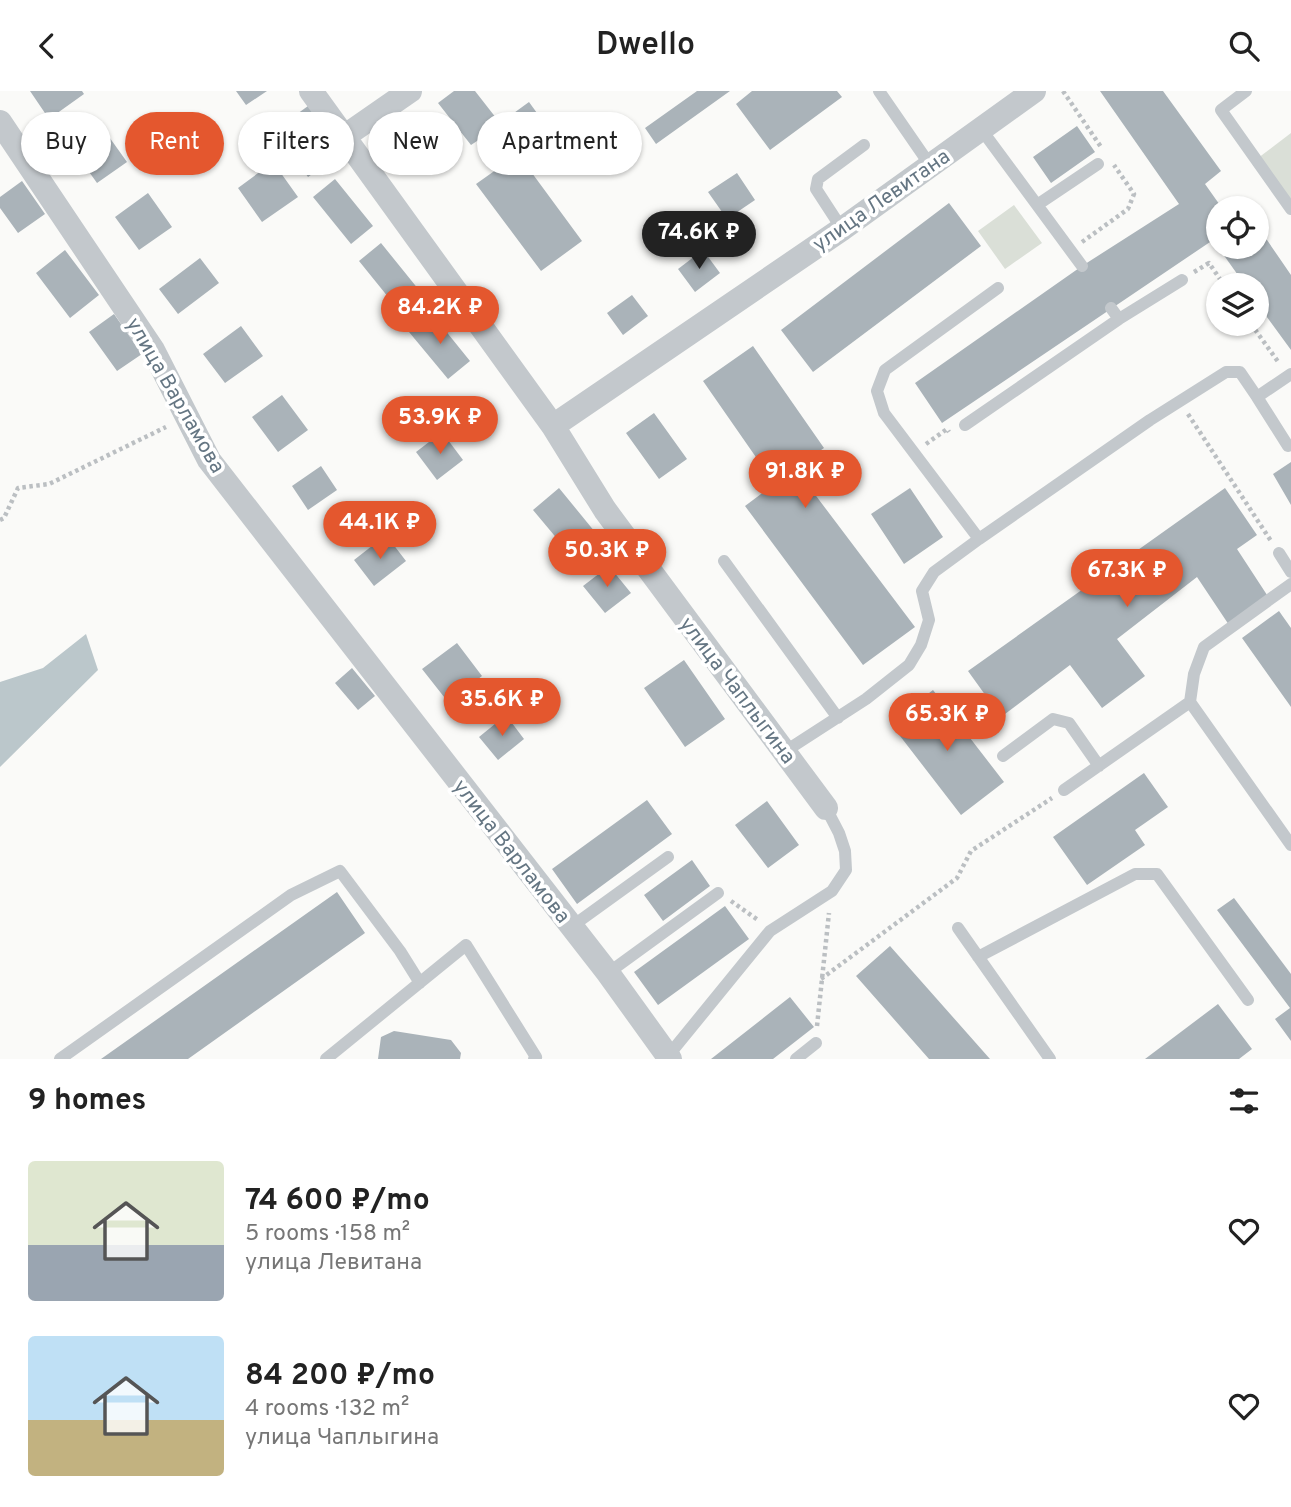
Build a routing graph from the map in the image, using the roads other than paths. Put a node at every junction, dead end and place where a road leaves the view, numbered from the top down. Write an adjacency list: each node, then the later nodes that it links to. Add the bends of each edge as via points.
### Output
1 (311, 91): 6 (street, улица Чаплыгина)
2 (410, 91): 9 (street)
3 (880, 91): 13 (lane)
4 (1034, 91): 8 (street, улица Левитана)
5 (1246, 91): 15 (lane, via 1221,110)
6 (327, 112)
7 (0, 122): 40 (street, улица Варламова, via 153,349 209,460)
8 (981, 129): 13 (street, улица Левитана); 14 (lane)
9 (354, 130)
10 (864, 145): 16 (lane, via 818,179 816,189)
11 (354, 149): 23 (street, улица Чаплыгина)
12 (1102, 159): 14 (lane)
13 (930, 165): 16 (street, улица Левитана)
14 (1037, 205): 17 (lane)
15 (1290, 206)
16 (842, 229): 23 (street, улица Левитана)
17 (1082, 266)
18 (1182, 280): 22 (lane, via 1115,314)
19 (998, 288): 25 (lane, via 885,370 877,391 884,413)
20 (1289, 375): 21 (lane)
21 (1257, 397): 24 (lane); 25 (lane, via 1240,372 1226,372)
22 (965, 425)
23 (553, 426): 32 (street, улица Чаплыгина, via 605,510)
24 (1288, 446)
25 (979, 539): 31 (lane, via 934,572 922,591 929,620 909,665)
26 (1279, 553): 28 (lane)
27 (724, 561): 31 (lane)
28 (1291, 572)
29 (1291, 584): 30 (lane, via 1204,647)
30 (1190, 702): 34 (lane); 37 (lane)
31 (838, 717): 32 (lane)
32 (784, 753): 36 (street, улица Чаплыгина)
33 (1003, 755): 34 (lane, via 1054,719 1069,723)
34 (1099, 766): 35 (lane)
35 (1064, 790)
36 (826, 809): 47 (lane, via 845,851 846,870 832,891 770,932)
37 (1291, 845)
38 (668, 857): 40 (lane)
39 (718, 893): 43 (lane)
40 (571, 927): 43 (street, улица Варламова)
41 (957, 928): 42 (lane)
42 (978, 957): 45 (lane, via 1135,874 1157,874); 52 (lane)
43 (608, 974): 47 (street, улица Варламова)
44 (420, 983): 48 (lane, via 466,945); 49 (lane, via 340,871 291,895); 50 (lane)
45 (1248, 1000)
46 (817, 1038): 51 (lane)
47 (669, 1057)
48 (536, 1058)
49 (60, 1059)
50 (326, 1059)
51 (796, 1059)
52 (1050, 1059)

